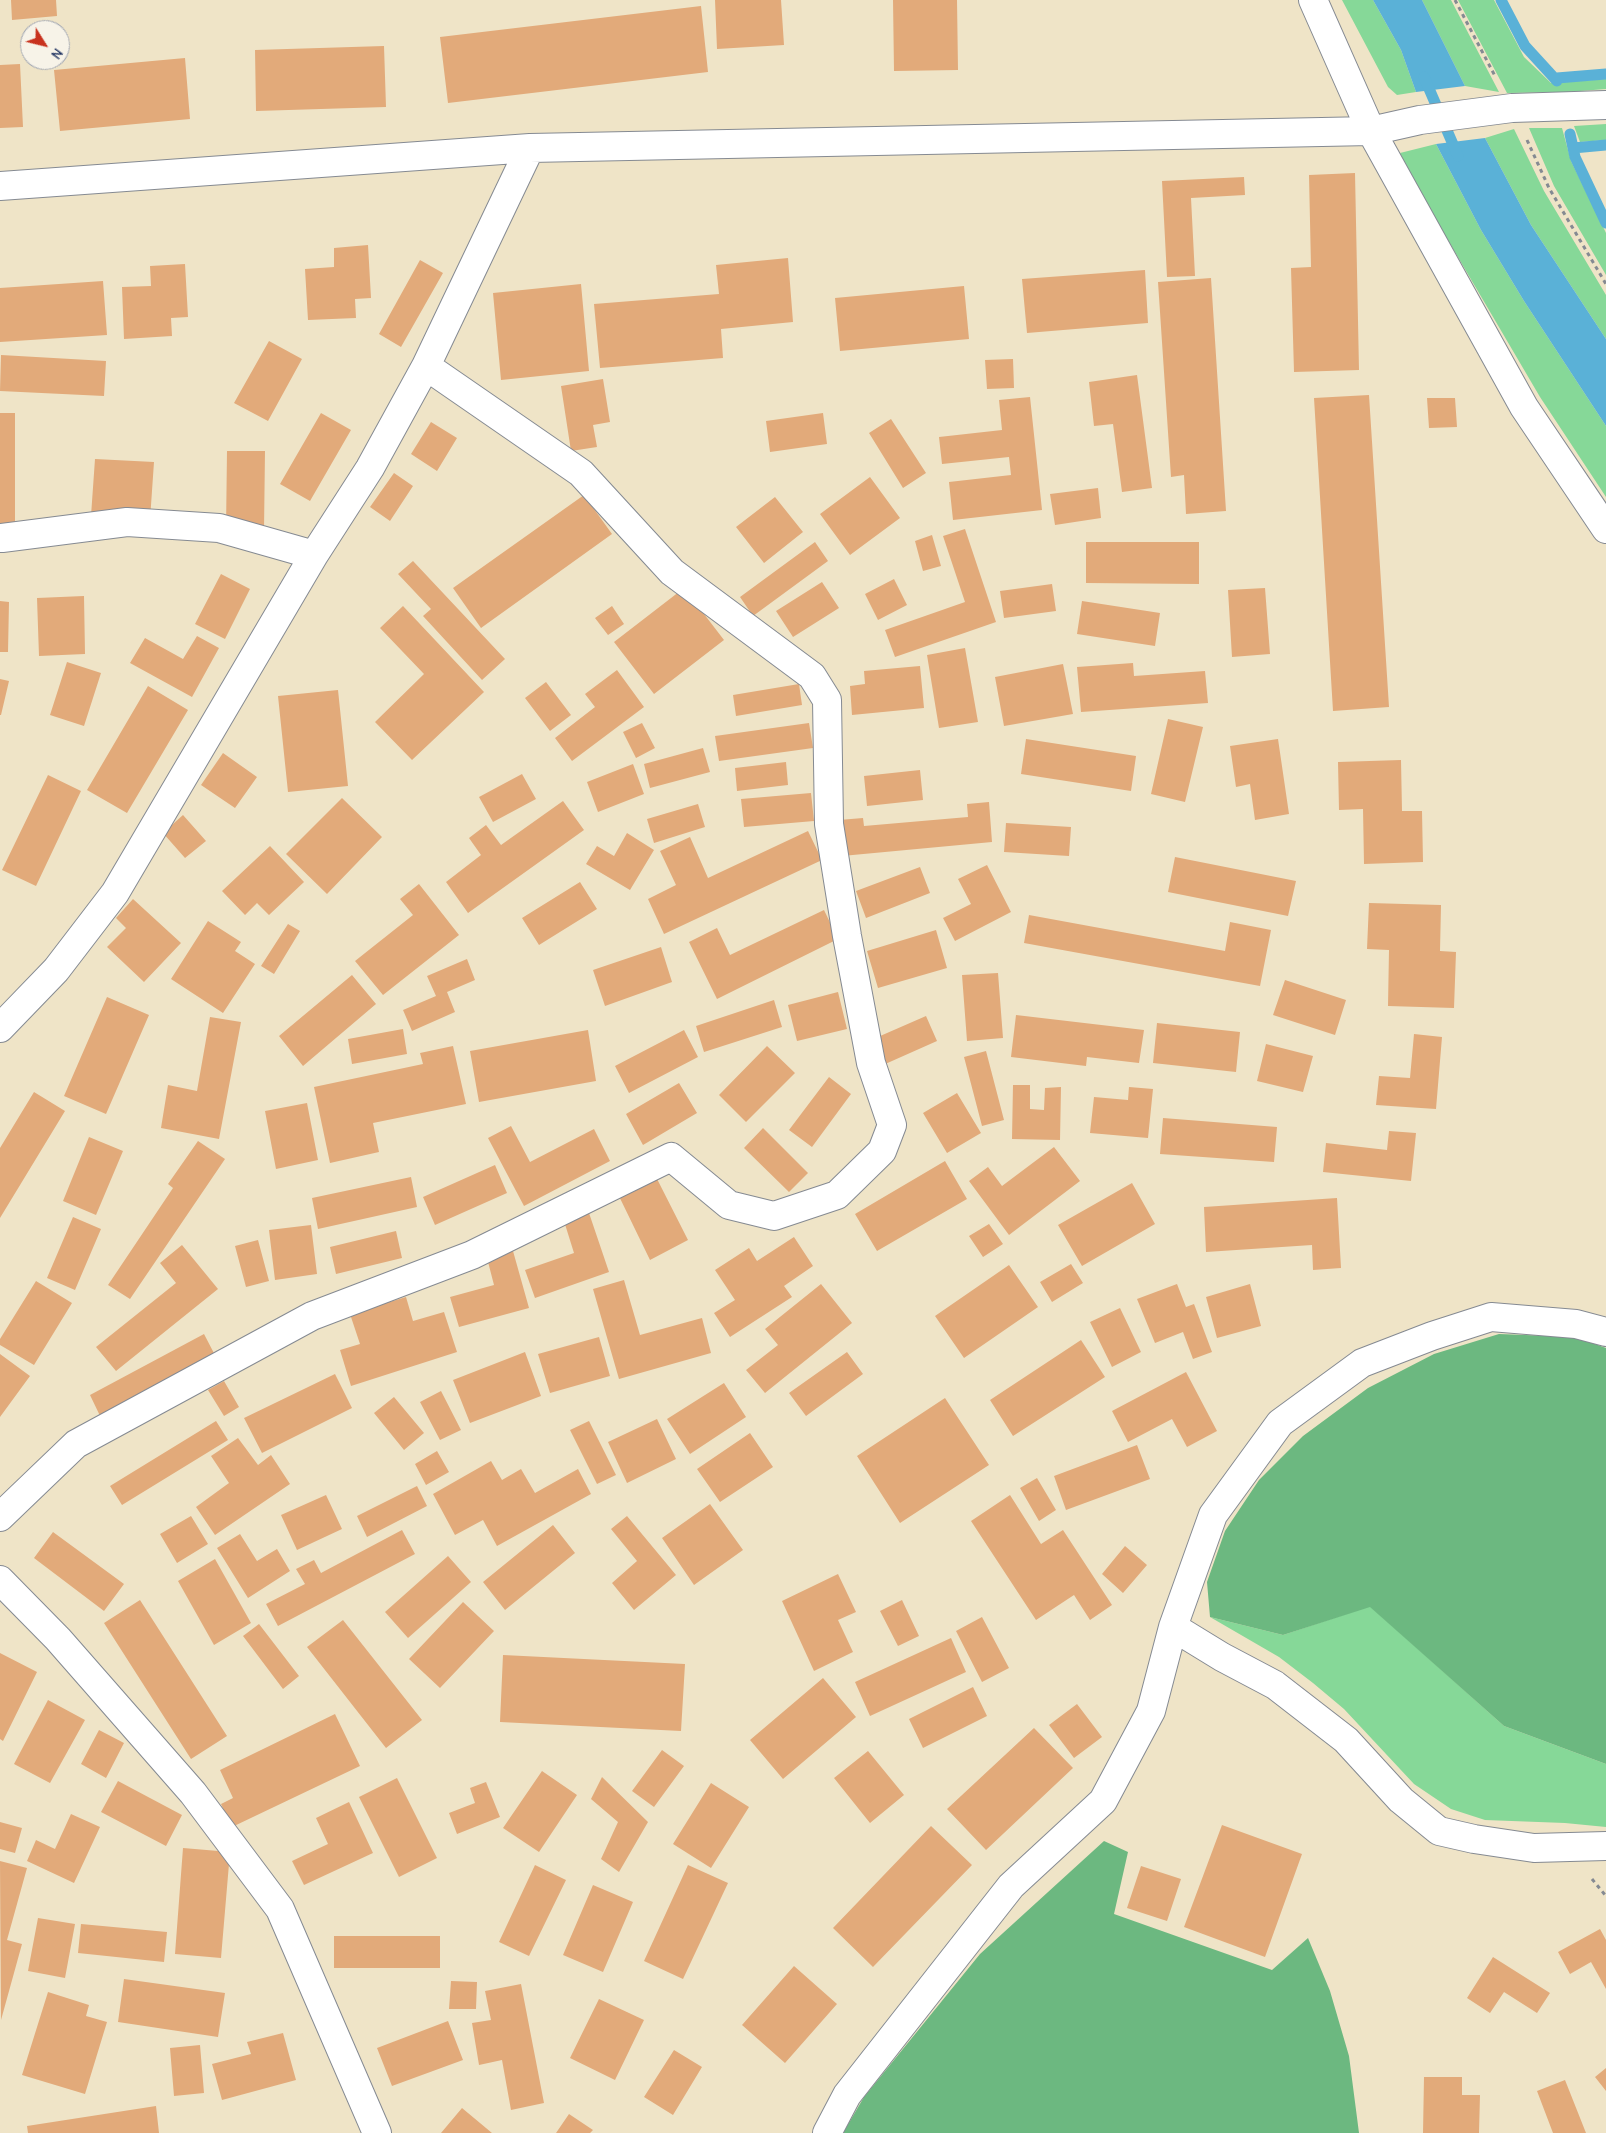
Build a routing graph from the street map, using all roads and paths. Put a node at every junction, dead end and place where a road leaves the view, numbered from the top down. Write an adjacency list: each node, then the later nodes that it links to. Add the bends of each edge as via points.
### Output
1 (1313, 0): 5 (street)
2 (1455, 0): 4 (path)
3 (1606, 105): 4 (street)
4 (1512, 108): 5 (street, via 1420,120); 8 (path, via 1549,188)
5 (1371, 131): 6 (street); 10 (street, via 1524,406)
6 (530, 148): 7 (street); 9 (street)
7 (0, 186)
8 (1606, 284)
9 (426, 366): 12 (street, via 370,468); 15 (street, via 581,472 672,572 812,676 827,700 831,833 871,1064 892,1125 882,1151 837,1195 774,1216 729,1205 671,1156 472,1255 312,1316 76,1444)
10 (1606, 529)
11 (2, 538): 12 (street, via 127,522 219,528)
12 (314, 555): 13 (street, via 116,893 56,970)
13 (0, 1028)
14 (1606, 1332): 17 (street, via 1576,1324 1491,1317 1362,1363 1280,1423 1213,1515)
15 (0, 1517)
16 (0, 1580): 19 (street, via 58,1639 193,1793 280,1909)
17 (1174, 1628): 18 (street, via 1222,1658 1275,1685 1346,1740 1401,1800 1439,1831 1534,1848); 20 (street, via 1151,1711 1103,1801 1011,1886 846,2095)
18 (1606, 1846)
19 (377, 2133)
20 (827, 2133)

